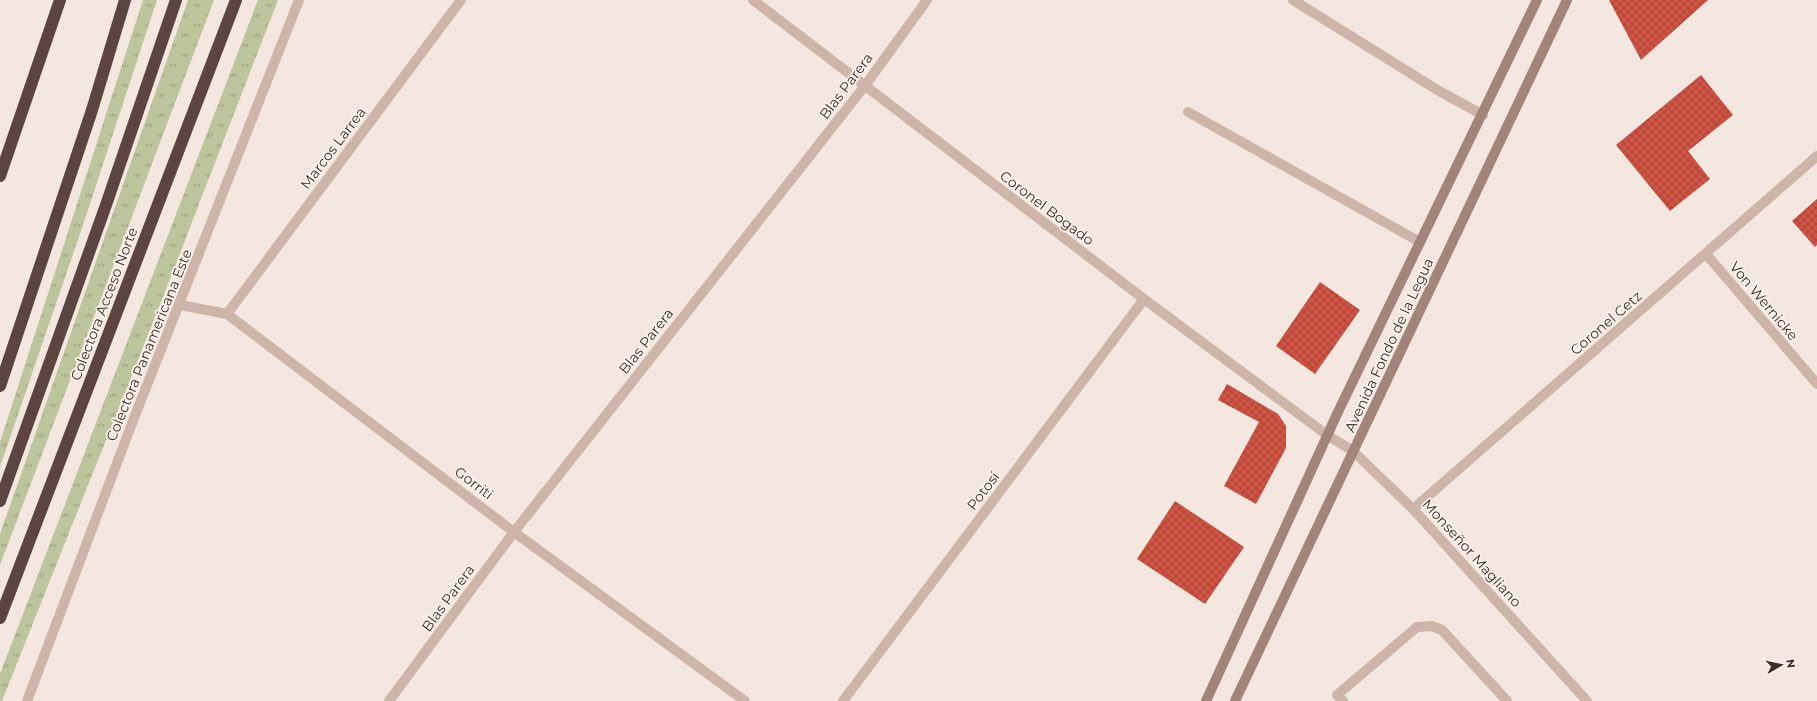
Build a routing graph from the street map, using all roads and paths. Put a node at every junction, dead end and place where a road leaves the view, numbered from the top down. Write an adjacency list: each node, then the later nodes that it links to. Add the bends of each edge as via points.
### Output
1 (60, 0): 16 (highway)
2 (125, 0): 23 (highway, via 92,110)
3 (176, 0): 26 (highway, via 104,212)
4 (236, 0): 29 (highway, Colectora Acceso Norte)
5 (299, 0): 20 (street, Colectora Panamericana Este)
6 (462, 0): 21 (street, Marcos Larrea)
7 (753, 0): 12 (street, Coronel Bogado)
8 (928, 0): 12 (street, Blas Parera)
9 (1292, 0): 14 (street, via 1439,91)
10 (1538, 0): 14 (main road, Avenida Fondo de la Legua)
11 (1567, 0): 25 (main road, Avenida Fondo de la Legua)
12 (864, 87): 19 (street, Coronel Bogado); 28 (street, Blas Parera)
13 (1188, 112): 17 (street)
14 (1483, 115): 17 (main road, Avenida Fondo de la Legua)
15 (1817, 156): 18 (street, Coronel Cetz)
16 (0, 176)
17 (1420, 242): 24 (main road, Avenida Fondo de la Legua)
18 (1706, 254): 22 (street, Von Wernicke); 27 (street, Coronel Cetz)
19 (1144, 299): 24 (street, Coronel Bogado); 34 (street, Potosí)
20 (180, 305): 21 (street, Gorriti); 31 (street, Colectora Panamericana Este, via 134,418)
21 (227, 314): 28 (street, Gorriti)
22 (1817, 384)
23 (0, 386)
24 (1327, 435): 25 (street, Monseñor Magliano); 35 (main road, Avenida Fondo de la Legua)
25 (1353, 451): 27 (street, Monseñor Magliano); 36 (main road, Avenida Fondo de la Legua)
26 (0, 501)
27 (1413, 509): 38 (street, Monseñor Magliano)
28 (514, 532): 32 (street, Blas Parera); 33 (street, Gorriti)
29 (0, 618)
30 (1337, 699): 37 (street, via 1385,653 1417,627 1432,626 1442,630)
31 (27, 701)
32 (389, 701)
33 (745, 701)
34 (843, 701)
35 (1206, 701)
36 (1235, 701)
37 (1507, 701)
38 (1586, 701)

